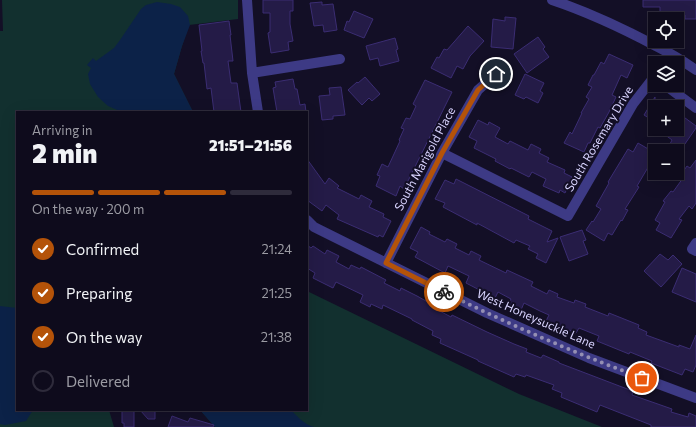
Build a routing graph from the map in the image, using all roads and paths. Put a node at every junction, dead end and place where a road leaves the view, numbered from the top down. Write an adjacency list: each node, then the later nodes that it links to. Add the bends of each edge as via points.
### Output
1 (247, 0): 5 (street)
2 (552, 0): 4 (street, via 621,28)
3 (340, 59): 5 (street)
4 (696, 70)
5 (252, 73): 10 (street)
6 (496, 74): 11 (street, South Marigold Place, via 478,90)
7 (648, 86): 11 (street, South Rosemary Drive, via 633,104 568,216)
8 (674, 92): 9 (street)
9 (696, 108)
10 (258, 111)
11 (442, 153): 13 (street, South Marigold Place)
12 (308, 221): 13 (street, West Honeysuckle Lane)
13 (386, 263): 14 (street, West Honeysuckle Lane, via 487,313 589,358)
14 (696, 398)

